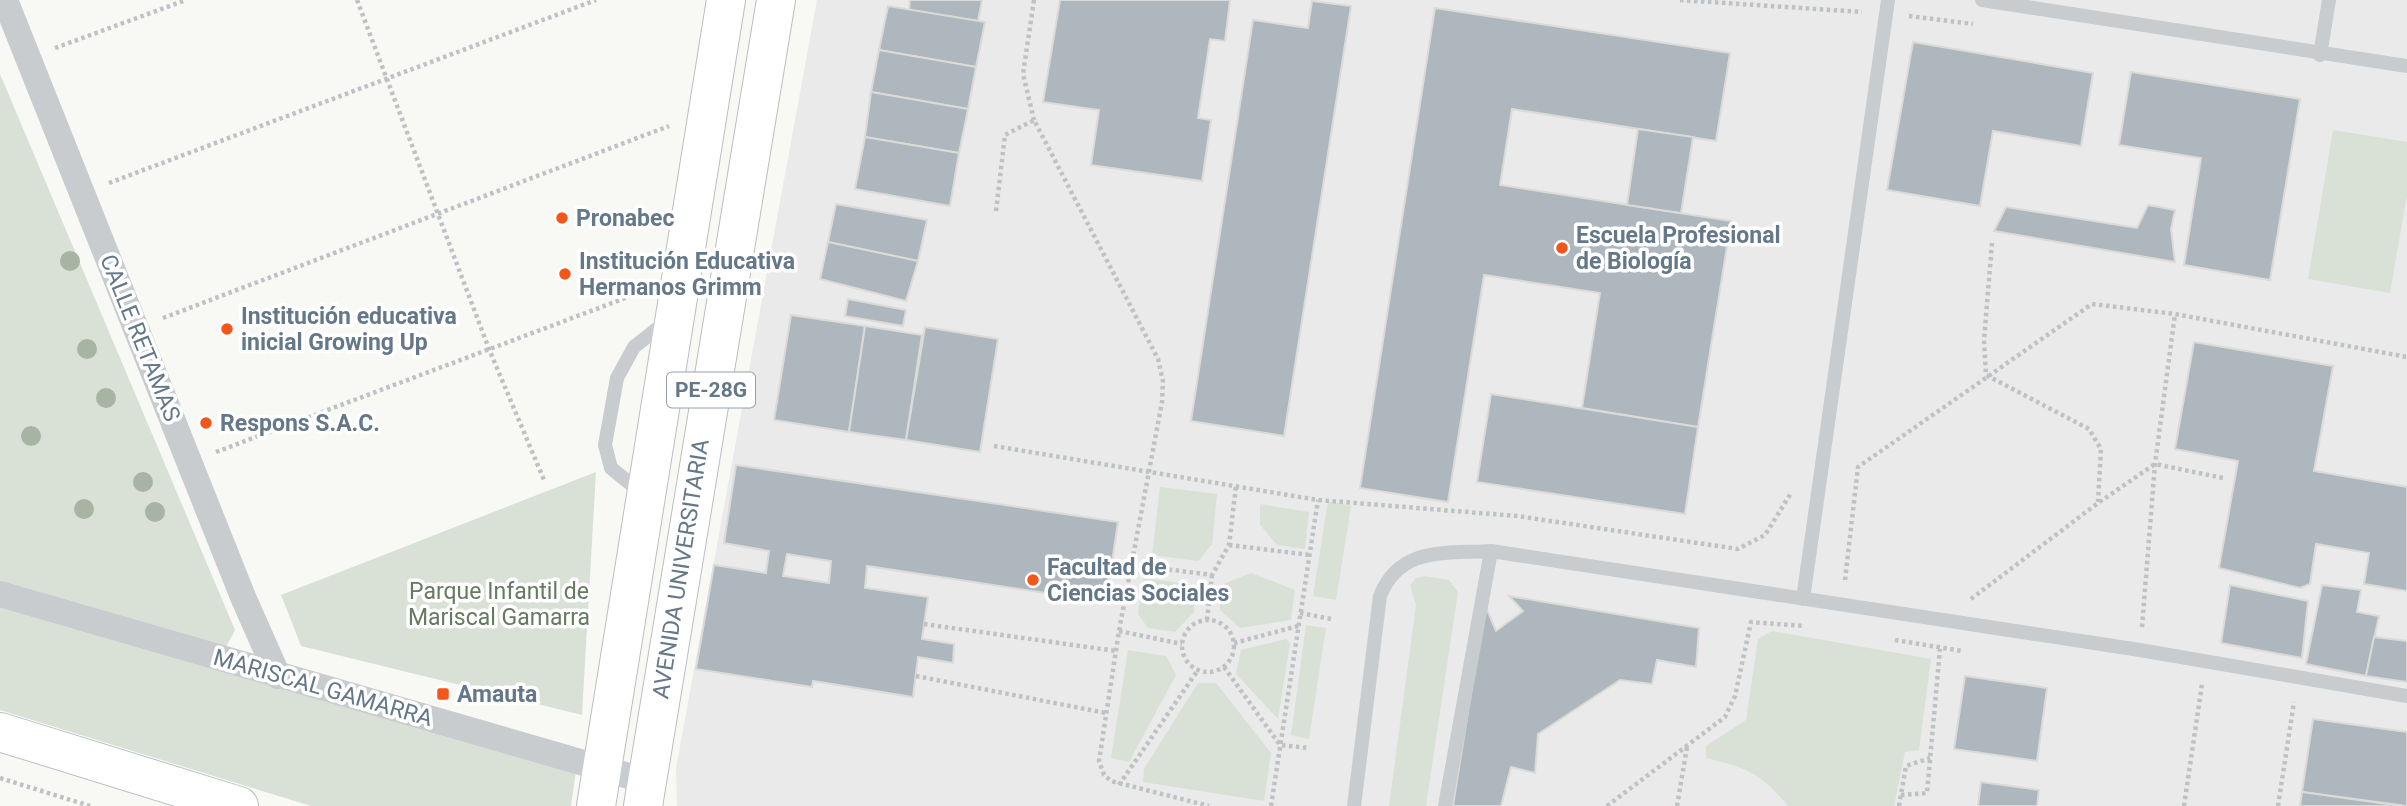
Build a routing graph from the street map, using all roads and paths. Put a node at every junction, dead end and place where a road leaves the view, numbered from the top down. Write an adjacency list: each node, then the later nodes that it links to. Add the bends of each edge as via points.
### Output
1 (5, 0): 14 (street, CALLE RETAMAS)
2 (186, 0): 14 (path)
3 (357, 0): 16 (path)
4 (596, 0): 16 (path)
5 (726, 0): 17 (main road, AVENIDA UNIVERSITARIA / PE-28G)
6 (776, 0): 76 (main road, AVENIDA UNIVERSITARIA / PE-28G)
7 (1034, 0): 18 (path, via 1023,74)
8 (1888, 0): 47 (lane)
9 (1982, 0): 13 (lane)
10 (2329, 0): 13 (lane)
11 (1861, 12): 12 (path)
12 (1859, 25)
13 (2320, 55): 15 (lane)
14 (28, 57): 19 (street, CALLE RETAMAS)
15 (2407, 66)
16 (387, 79): 19 (path); 21 (path)
17 (708, 111): 21 (path); 23 (main road, AVENIDA UNIVERSITARIA / PE-28G)
18 (1034, 120): 20 (path, via 1005,135); 32 (path, via 1158,359 1162,402)
19 (82, 193): 25 (street, CALLE RETAMAS)
20 (996, 211)
21 (439, 216): 25 (path); 26 (path)
22 (1992, 243): 28 (path, via 1984,340)
23 (680, 278): 26 (path); 75 (main road, AVENIDA UNIVERSITARIA / PE-28G)
24 (2175, 314): 27 (path); 28 (path, via 2092,304); 31 (path)
25 (136, 328): 30 (street, CALLE RETAMAS)
26 (489, 349): 30 (path); 34 (path)
27 (2407, 357)
28 (1986, 375): 38 (path, via 2089,429 2101,449); 44 (path, via 1858,467 1844,580)
29 (993, 446): 32 (path)
30 (189, 462): 63 (street, CALLE RETAMAS)
31 (2155, 464): 33 (path); 38 (path); 54 (path)
32 (1150, 471): 35 (path); 42 (path)
33 (2223, 478)
34 (544, 480)
35 (1236, 486): 37 (path); 39 (path)
36 (1794, 486): 37 (path, via 1765,536 1738,549 1517,516)
37 (1318, 500): 41 (path)
38 (2098, 503): 46 (path, via 1970,600)
39 (1229, 545): 41 (path); 43 (path)
40 (1491, 551): 47 (lane); 82 (lane, via 1421,555 1385,582); 83 (lane)
41 (1310, 555): 48 (path)
42 (1134, 565): 43 (path); 55 (path)
43 (1212, 575): 50 (path)
44 (1856, 582)
45 (0, 594): 63 (street, MARISCAL GAMARRA)
46 (1958, 598)
47 (1803, 599): 65 (lane)
48 (1300, 613): 49 (path); 53 (path)
49 (1331, 618)
50 (1207, 620): 56 (path, via 1220,622); 57 (path, via 1187,629)
51 (1751, 622): 70 (path, via 1731,707 1725,717)
52 (924, 624): 59 (path)
53 (1298, 626): 56 (path); 69 (path)
54 (2142, 629)
55 (1119, 631): 57 (path); 59 (path)
56 (1234, 643): 60 (path)
57 (1182, 644): 61 (path, via 1185,660)
58 (1940, 649): 72 (path)
59 (1116, 651): 67 (path)
60 (1224, 667): 61 (path); 69 (path)
61 (1198, 670): 74 (path)
62 (2204, 670): 87 (path)
63 (278, 676): 75 (street, MARISCAL GAMARRA)
64 (916, 676): 67 (path)
65 (2407, 696)
66 (2294, 701): 88 (path)
67 (1106, 712): 74 (path, via 1099,761 1104,775)
68 (0, 732): 79 (main road)
69 (1280, 745): 71 (path); 81 (path)
70 (1687, 746): 84 (path); 85 (path)
71 (1308, 748)
72 (1930, 758): 77 (path, via 1906,766); 77 (path, via 1927,793)
73 (0, 778): 78 (path)
74 (1119, 785): 80 (path)
75 (597, 795): 76 (street, MARISCAL GAMARRA)
76 (645, 795)
77 (1901, 795): 86 (path)
78 (90, 806)
79 (239, 806)
80 (1209, 806)
81 (1271, 806)
82 (1354, 806)
83 (1445, 806)
84 (1607, 806)
85 (1677, 806)
86 (1899, 806)
87 (2184, 806)
88 (2278, 806)

